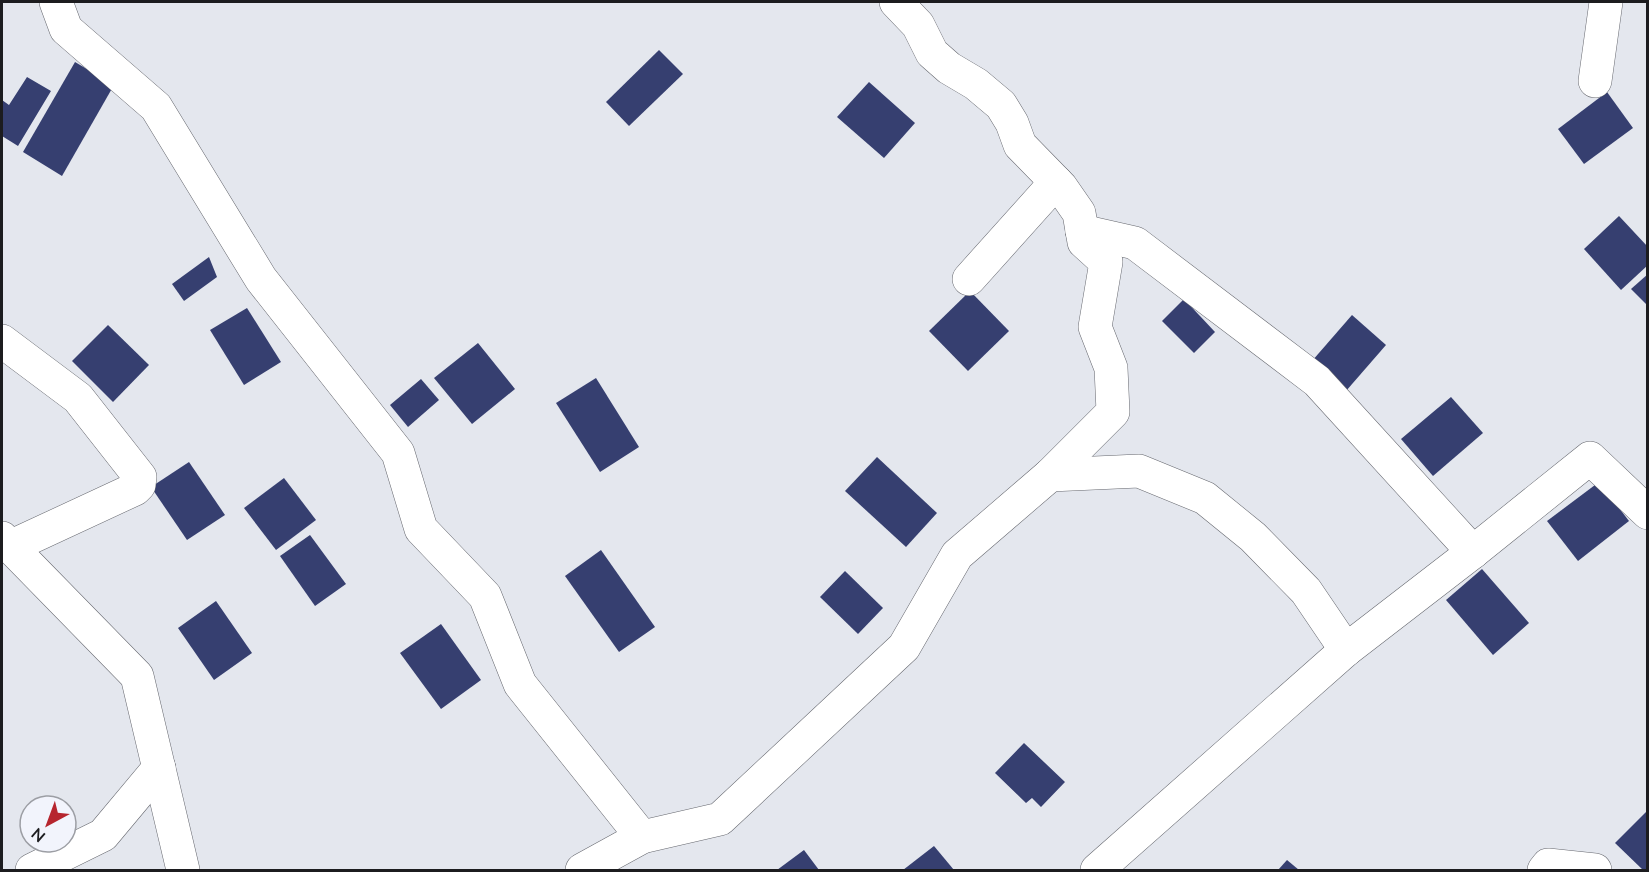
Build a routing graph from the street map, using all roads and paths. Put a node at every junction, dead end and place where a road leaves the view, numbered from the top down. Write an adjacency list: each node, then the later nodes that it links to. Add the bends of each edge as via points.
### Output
1 (56, 2): 15 (street, via 66,29 156,107 261,279 398,453 421,529 485,596 520,684)
2 (896, 2): 5 (street, via 918,25 932,53 1001,105 1020,145)
3 (1606, 2): 4 (street)
4 (1594, 81)
5 (1056, 182): 6 (street, via 1079,213); 7 (street)
6 (1082, 231): 9 (street, via 1084,242 1106,262 1095,327 1111,368 1113,412); 12 (street, via 1134,243 1317,381)
7 (969, 279)
8 (2, 340): 11 (street, via 78,398 140,477 135,489)
9 (1050, 475): 13 (street, via 1139,471 1205,498 1253,537 1306,591); 15 (street, via 957,555 904,648 720,819)
10 (1647, 513): 12 (street, via 1590,458)
11 (6, 542): 14 (street, via 137,676)
12 (1473, 552): 13 (street)
13 (1346, 650): 19 (street)
14 (159, 768): 16 (street, via 103,835); 17 (street)
15 (642, 837): 18 (street)
16 (32, 870)
17 (183, 870)
18 (582, 870)
19 (1097, 870)
20 (1544, 870): 21 (street, via 1548,865)
21 (1595, 870)

